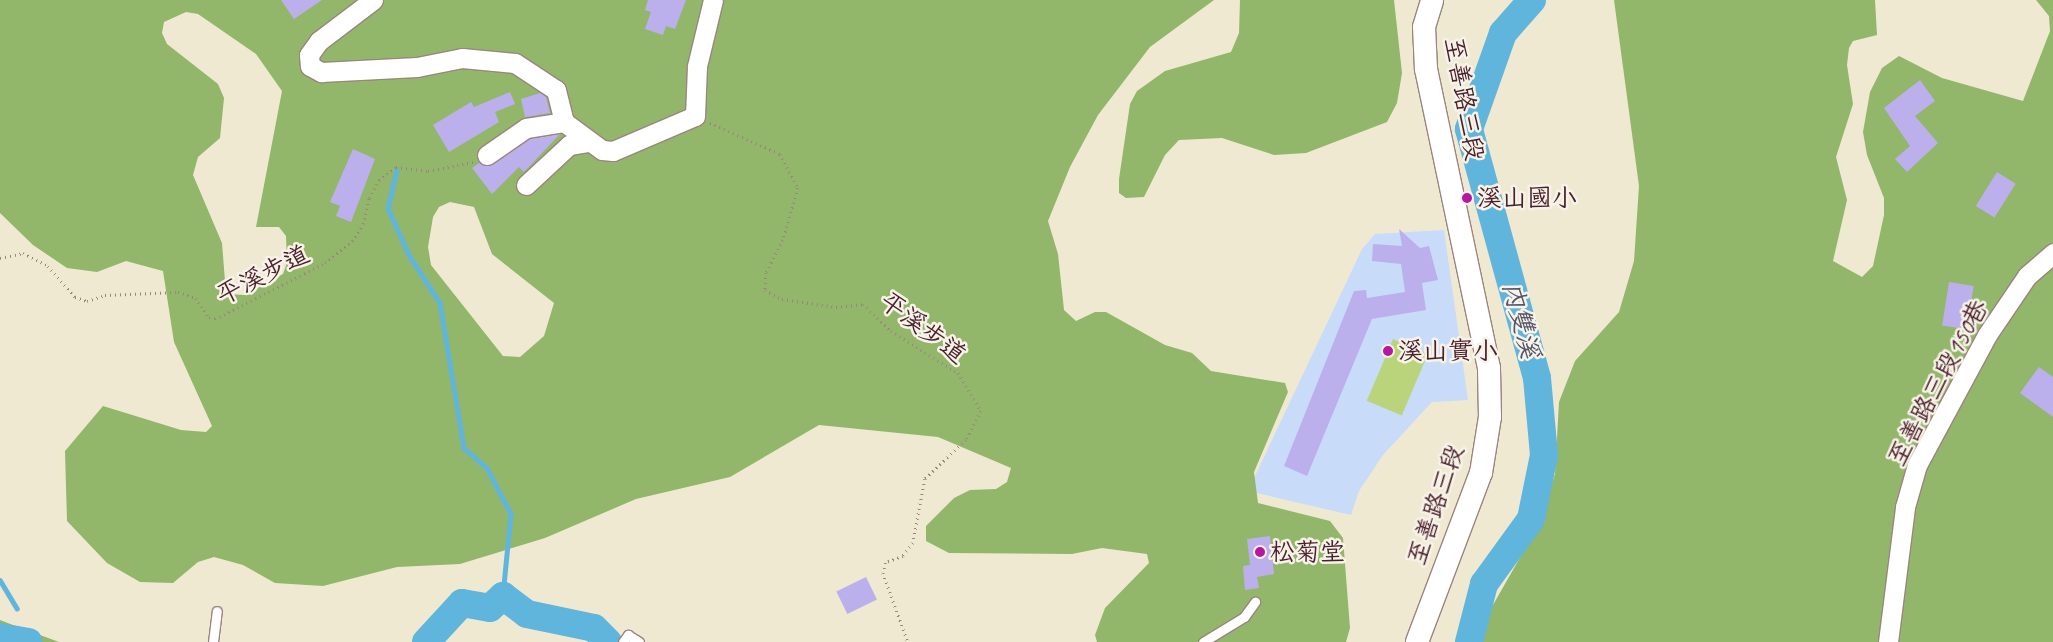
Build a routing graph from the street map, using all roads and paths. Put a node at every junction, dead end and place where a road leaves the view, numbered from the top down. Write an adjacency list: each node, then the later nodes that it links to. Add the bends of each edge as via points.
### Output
1 (373, 0): 5 (street, via 319,42 309,55 310,66 321,72 427,66 462,58 515,63 556,90)
2 (713, 0): 4 (street, via 697,66)
3 (1432, 0): 18 (street, 至善路三段, via 1424,26 1426,69 1489,368 1490,417 1481,473)
4 (695, 116): 6 (street, via 612,150); 16 (path, 平溪步道, via 780,154 798,188 783,240 766,272 765,290 782,299 836,307 863,304 891,331 958,373 981,411 966,440 925,479 913,543 884,568 896,620)
5 (564, 122): 6 (street); 7 (street, via 526,128)
6 (589, 142): 8 (street, via 569,145)
7 (487, 155): 10 (path, 平溪步道, via 451,168 396,167 379,180 368,198 364,224 352,241 325,263 215,319 209,317 196,298 178,292 105,295 87,302 75,297 48,266 23,253)
8 (526, 185)
9 (2053, 253): 19 (street, 至善路三段150巷, via 2027,276 1987,335 1917,465 1905,507)
10 (0, 258)
11 (1255, 602): 17 (lane, via 1244,617)
12 (217, 611): 14 (lane)
13 (625, 638): 15 (lane)
14 (213, 642)
15 (639, 642)
16 (908, 642)
17 (1203, 642)
18 (1417, 642)
19 (1888, 642)

